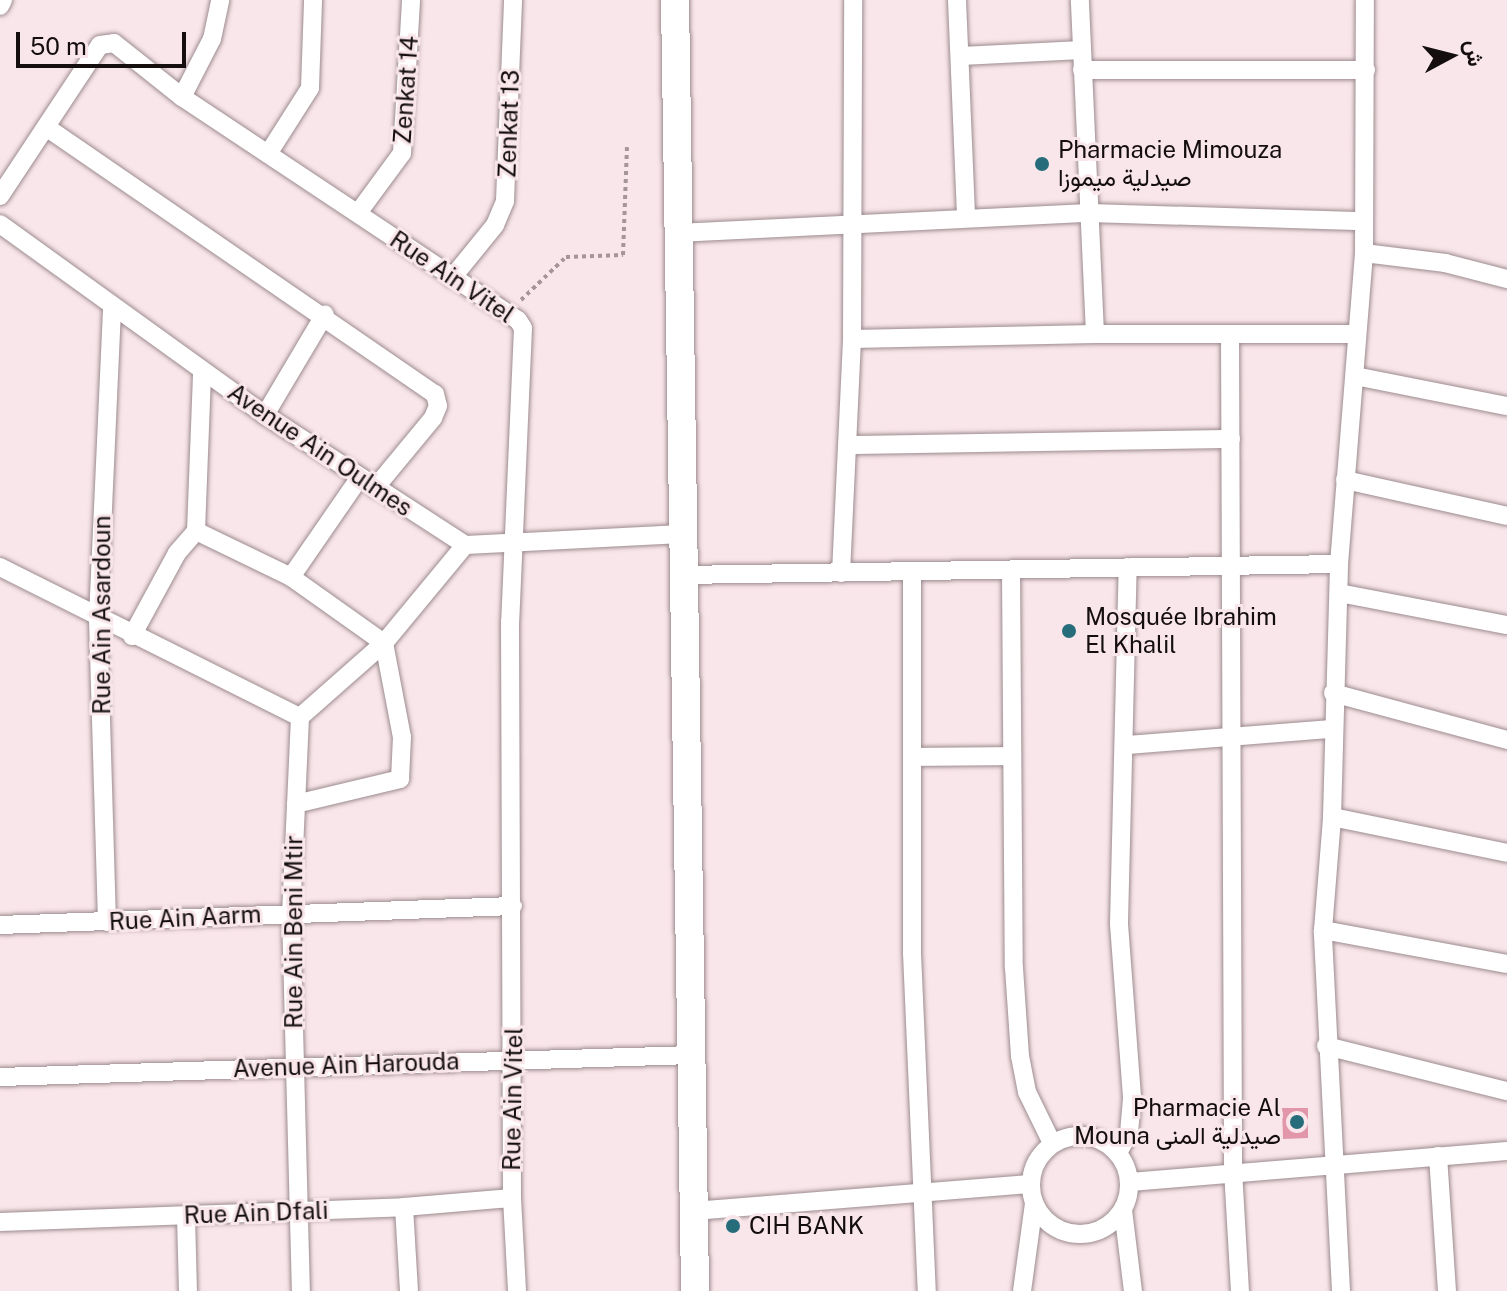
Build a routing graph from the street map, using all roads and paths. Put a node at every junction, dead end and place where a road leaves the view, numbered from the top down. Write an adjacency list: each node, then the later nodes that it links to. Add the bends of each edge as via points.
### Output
1 (3, 0): 11 (street)
2 (220, 0): 16 (street, via 212,39)
3 (313, 0): 19 (street, via 310,88)
4 (411, 0): 21 (street, Zenkat 14, via 402,153)
5 (513, 0): 29 (street, Zenkat 13, via 505,201 495,225)
6 (675, 0): 27 (main road)
7 (853, 0): 24 (street)
8 (957, 0): 13 (street)
9 (1080, 0): 12 (street)
10 (1365, 0): 15 (street)
11 (0, 6)
12 (1082, 50): 13 (street); 14 (street)
13 (961, 56): 23 (street)
14 (1082, 70): 15 (street); 22 (street)
15 (1366, 70): 25 (street)
16 (182, 97): 17 (street, Rue Ain Vitel, via 114,43 100,45); 19 (street, Rue Ain Vitel)
17 (46, 127): 20 (street); 33 (street)
18 (627, 147): 32 (path, via 623,255 566,257)
19 (268, 154): 21 (street, Rue Ain Vitel)
20 (0, 196)
21 (358, 213): 29 (street, Rue Ain Vitel)
22 (1089, 213): 23 (street); 25 (street); 34 (street)
23 (966, 218): 24 (street)
24 (854, 221): 27 (street); 37 (street)
25 (1364, 221): 28 (street)
26 (0, 224): 31 (street, Avenue Ain Oulmes)
27 (677, 233): 48 (main road)
28 (1364, 253): 30 (street, via 1445,263); 36 (street)
29 (452, 278): 32 (street, Rue Ain Vitel)
30 (1507, 279)
31 (112, 307): 38 (street, Avenue Ain Oulmes); 61 (street, Rue Ain Asardoun)
32 (507, 313): 49 (street, Rue Ain Vitel, via 518,320 526,343)
33 (325, 314): 41 (street); 45 (street, via 429,388 437,400 433,418)
34 (1095, 334): 35 (street); 37 (street)
35 (1230, 334): 36 (street); 42 (street)
36 (1356, 334): 39 (street)
37 (852, 339): 43 (street)
38 (202, 372): 41 (street, Avenue Ain Oulmes); 47 (street)
39 (1355, 376): 40 (street); 44 (street)
40 (1507, 406)
41 (265, 415): 45 (street, Avenue Ain Oulmes)
42 (1231, 439): 43 (street); 52 (street)
43 (849, 445): 57 (street)
44 (1345, 480): 46 (street); 51 (street)
45 (367, 482): 50 (street, Avenue Ain Oulmes); 59 (street)
46 (1507, 516)
47 (196, 531): 59 (street); 63 (street, via 177,553)
48 (683, 534): 49 (street); 58 (main road)
49 (515, 543): 50 (street); 76 (street, Rue Ain Vitel, via 510,607)
50 (465, 545): 64 (street)
51 (1339, 564): 52 (street); 60 (street)
52 (1232, 566): 54 (street); 68 (street)
53 (0, 567): 61 (street)
54 (1128, 567): 55 (street); 70 (street)
55 (1011, 571): 56 (street); 71 (street)
56 (912, 572): 57 (street); 72 (street)
57 (841, 573): 58 (street)
58 (683, 575): 83 (main road)
59 (291, 577): 64 (street)
60 (1339, 593): 62 (street); 65 (street)
61 (98, 618): 63 (street); 78 (street, Rue Ain Asardoun)
62 (1507, 625)
63 (132, 636): 66 (street)
64 (384, 643): 66 (street); 73 (street, via 402,737 400,779)
65 (1333, 693): 67 (street); 69 (street)
66 (300, 717): 73 (street, Rue Ain Beni Mtir)
67 (1332, 729): 68 (street); 74 (street)
68 (1231, 738): 70 (street); 93 (street)
69 (1507, 740)
70 (1127, 745): 89 (street, via 1119,923 1131,1118)
71 (1011, 756): 72 (street); 88 (street, via 1020,1056 1027,1092)
72 (915, 757): 96 (street, via 912,953)
73 (296, 804): 77 (street, Rue Ain Beni Mtir)
74 (1332, 817): 75 (street); 80 (street)
75 (1507, 853)
76 (513, 906): 77 (street, Rue Ain Aarm); 84 (street, Rue Ain Vitel)
77 (291, 913): 78 (street, Rue Ain Aarm); 85 (street, Rue Ain Beni Mtir)
78 (107, 922): 79 (street, Rue Ain Aarm)
79 (0, 925)
80 (1323, 930): 81 (street); 82 (street)
81 (1507, 964)
82 (1326, 1046): 87 (street); 92 (street)
83 (693, 1055): 84 (street, Avenue Ain Harouda); 102 (main road)
84 (514, 1059): 85 (street, Avenue Ain Harouda); 97 (street, Rue Ain Vitel)
85 (294, 1067): 86 (street, Avenue Ain Harouda); 101 (street, Rue Ain Beni Mtir)
86 (0, 1077)
87 (1507, 1091)
88 (1052, 1143): 89 (street, via 1072,1135 1095,1137); 95 (street, via 1036,1160)
89 (1119, 1151): 94 (street)
90 (1507, 1151): 91 (street)
91 (1438, 1156): 92 (street); 115 (street)
92 (1331, 1162): 93 (street); 114 (street)
93 (1233, 1170): 94 (street); 113 (street)
94 (1130, 1182): 100 (street)
95 (1030, 1184): 96 (street); 98 (street)
96 (923, 1189): 102 (street); 110 (street)
97 (512, 1198): 99 (street, Rue Ain Dfali); 108 (street, Rue Ain Vitel)
98 (1034, 1203): 100 (street, via 1046,1222 1065,1233 1098,1231); 111 (street)
99 (404, 1207): 101 (street, Rue Ain Dfali); 107 (street)
100 (1123, 1210): 112 (street)
101 (298, 1211): 103 (street, Rue Ain Dfali); 106 (street, Rue Ain Beni Mtir)
102 (693, 1211): 109 (main road)
103 (186, 1216): 104 (street, Rue Ain Dfali); 105 (street)
104 (0, 1222)
105 (188, 1291)
106 (301, 1291)
107 (409, 1291)
108 (517, 1291)
109 (695, 1291)
110 (927, 1291)
111 (1022, 1291)
112 (1133, 1291)
113 (1240, 1291)
114 (1341, 1291)
115 (1447, 1291)

